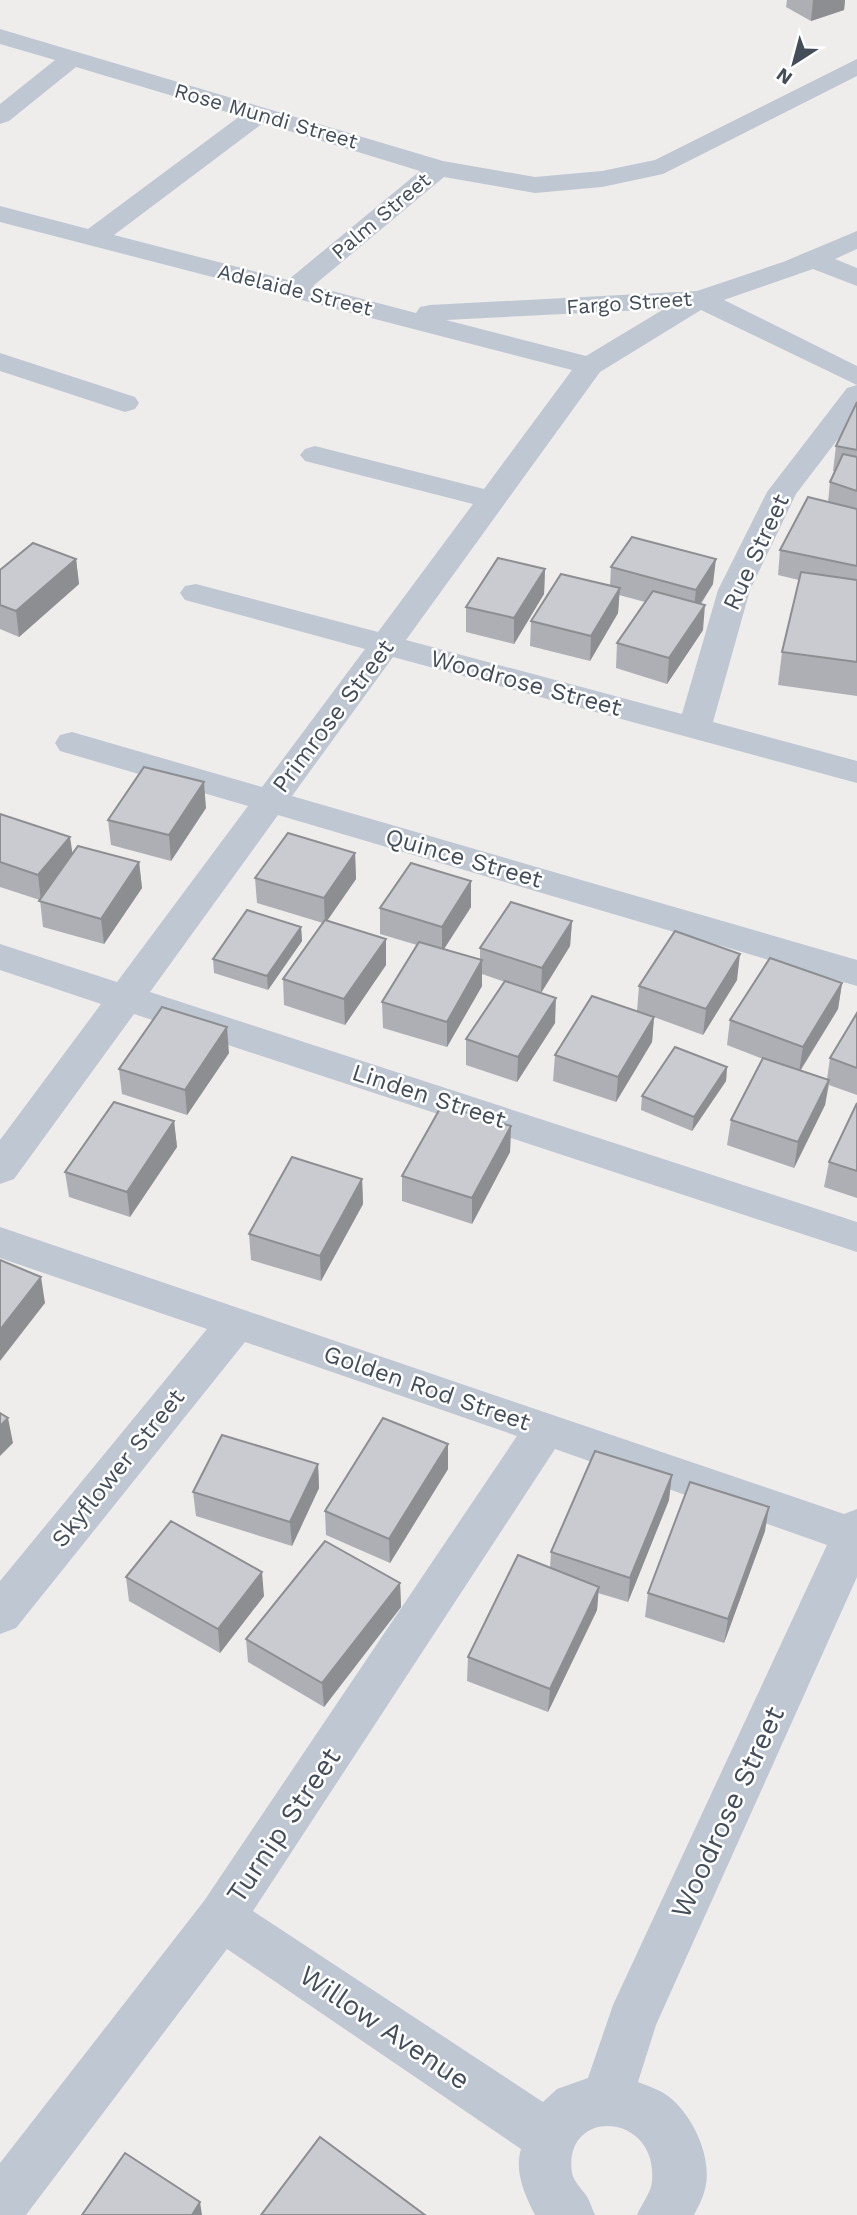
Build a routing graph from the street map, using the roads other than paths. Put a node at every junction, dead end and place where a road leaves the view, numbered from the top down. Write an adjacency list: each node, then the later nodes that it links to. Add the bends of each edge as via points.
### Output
1 (0, 36): 2 (street, Rose Mundi Street)
2 (71, 59): 4 (street, Rose Mundi Street); 5 (street)
3 (857, 66): 6 (street, Rose Mundi Street, via 663,166 601,179 536,185)
4 (260, 113): 6 (street, Rose Mundi Street); 8 (street)
5 (0, 116)
6 (439, 168): 13 (street, Palm Street)
7 (0, 214): 8 (street, Adelaide Street)
8 (93, 237): 13 (street, Adelaide Street)
9 (857, 239): 10 (street, Fargo Street)
10 (813, 259): 11 (street); 12 (street, Fargo Street)
11 (857, 278)
12 (733, 288): 14 (street, Fargo Street); 16 (street)
13 (291, 290): 15 (street, Adelaide Street)
14 (700, 299): 15 (street, Fargo Street); 18 (street, Primrose Street); 19 (street)
15 (389, 314): 18 (street, Adelaide Street)
16 (857, 353)
17 (0, 362): 21 (street)
18 (590, 366): 23 (street, Primrose Street)
19 (857, 377)
20 (857, 394): 26 (street, Rue Street, via 782,492 734,590)
21 (125, 403)
22 (314, 455): 23 (street)
23 (492, 499): 25 (street, Primrose Street)
24 (196, 593): 25 (street, Woodrose Street)
25 (386, 645): 26 (street, Woodrose Street); 29 (street, Primrose Street)
26 (694, 729): 28 (street, Woodrose Street)
27 (72, 743): 29 (street, Quince Street)
28 (857, 772)
29 (270, 801): 31 (street, Quince Street); 32 (street, Primrose Street)
30 (0, 957): 32 (street, Linden Street)
31 (857, 973)
32 (126, 997): 33 (street, Primrose Street); 34 (street, Linden Street)
33 (0, 1170)
34 (857, 1237)
35 (0, 1242): 36 (street, Golden Rod Street)
36 (236, 1322): 37 (street, Golden Rod Street); 39 (street, Skyflower Street)
37 (545, 1428): 38 (street, Golden Rod Street); 40 (street, Turnip Street)
38 (855, 1532): 41 (street, Woodrose Street, via 631,2022)
39 (0, 1614)
40 (221, 1917): 42 (street, Willow Avenue); 43 (street, Turnip Street)
41 (607, 2099): 42 (street, via 573,2110); 45 (street, via 640,2106 666,2127 680,2157 679,2189)
42 (549, 2137): 44 (street, via 544,2167)
43 (0, 2206)
44 (554, 2209)
45 (664, 2215)

